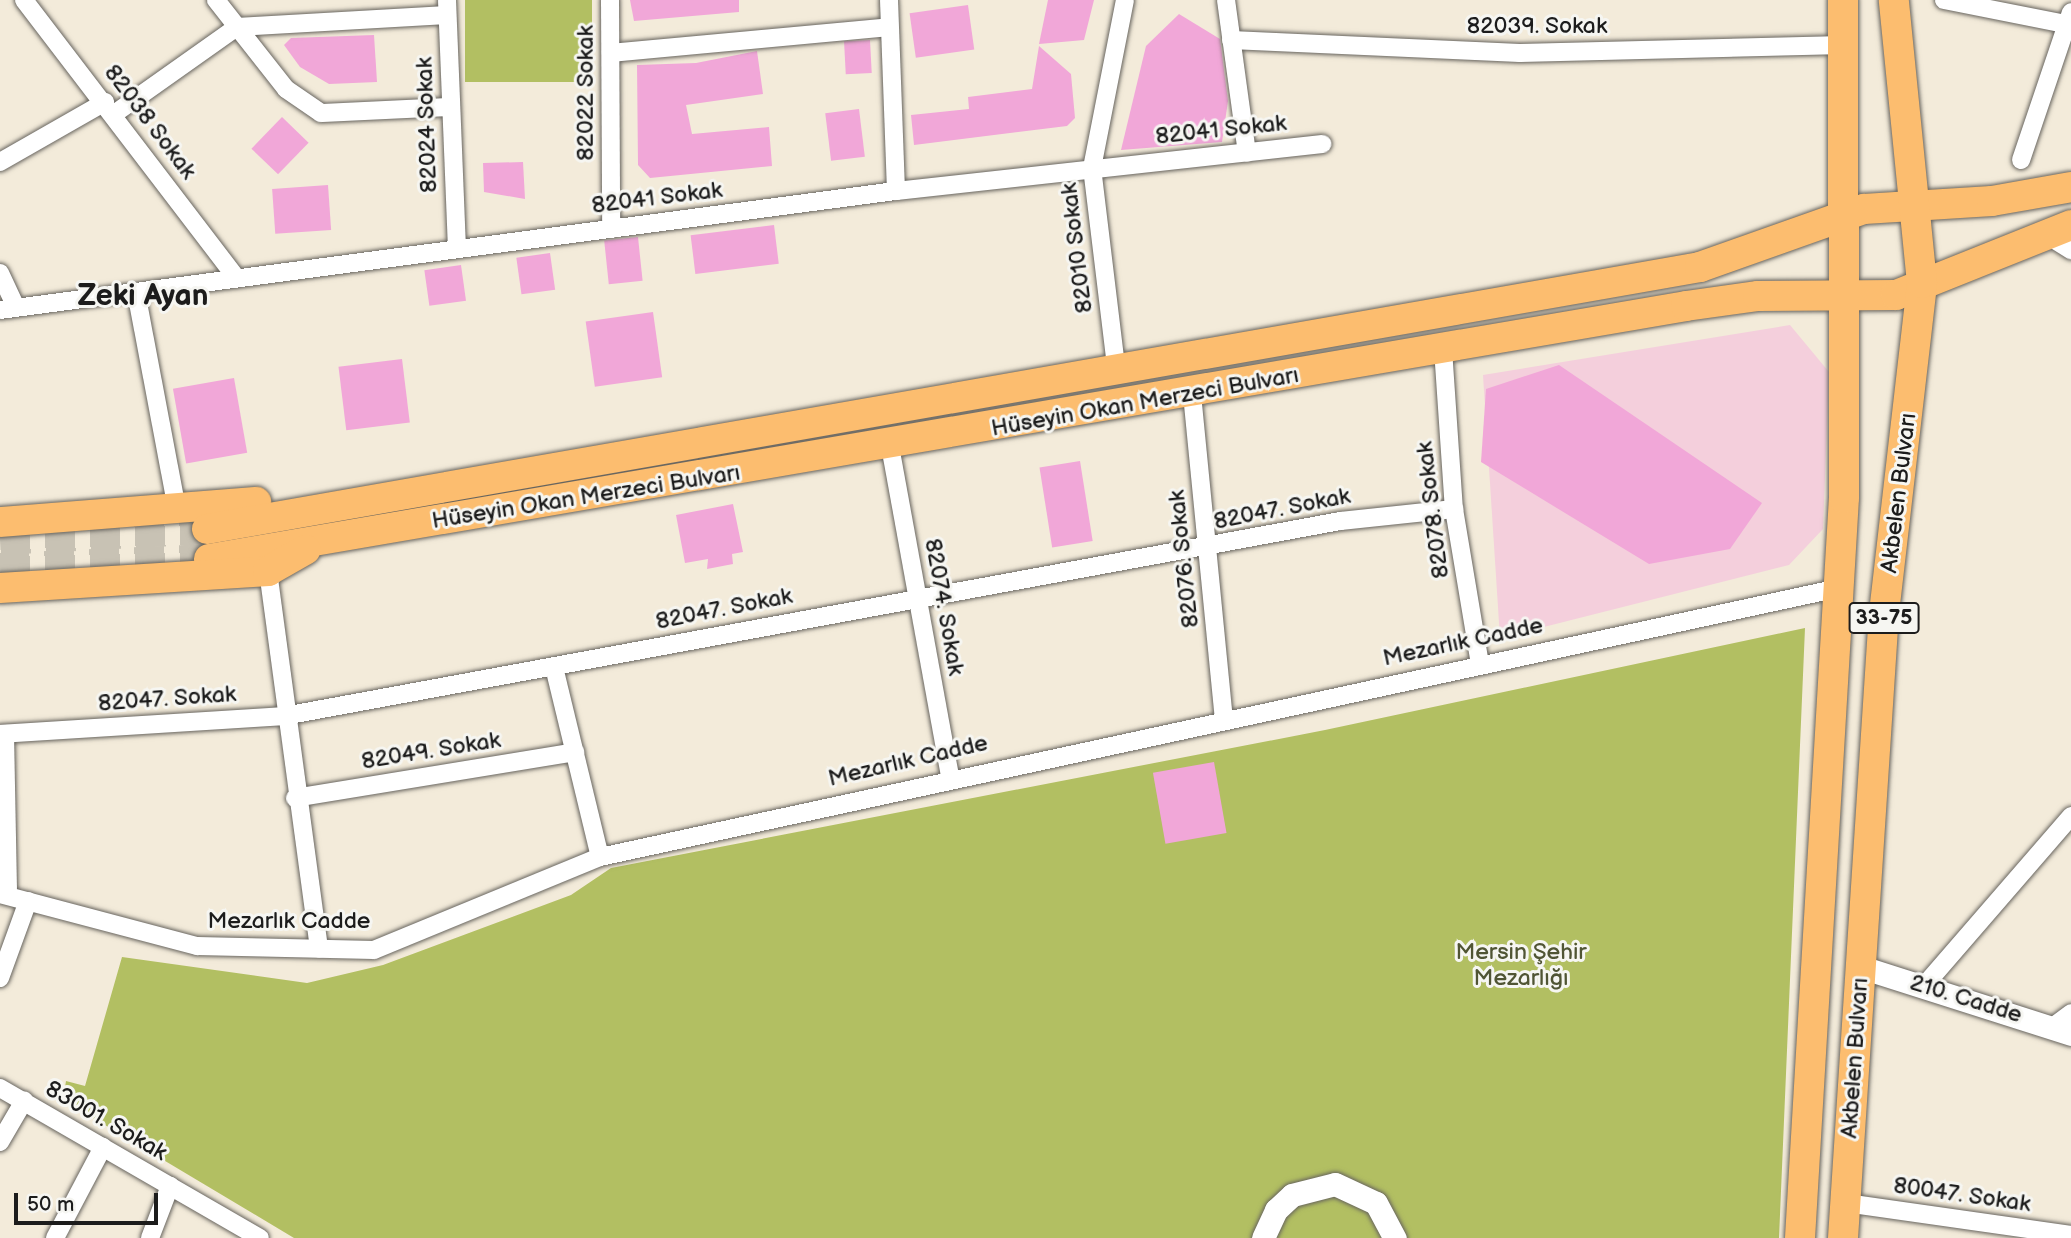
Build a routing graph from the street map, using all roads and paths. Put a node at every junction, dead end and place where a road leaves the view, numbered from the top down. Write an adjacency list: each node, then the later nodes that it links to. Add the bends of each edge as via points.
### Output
1 (23, 0): 18 (street, 82038 Sokak)
2 (216, 0): 12 (street)
3 (610, 0): 16 (street, 82022 Sokak)
4 (889, 0): 13 (street)
5 (1125, 0): 23 (street, 82010 Sokak)
6 (1226, 0): 14 (street)
7 (1843, 0): 15 (main road, Akbelen Bulvarı / 33-75)
8 (1894, 0): 26 (main road, Akbelen Bulvarı / 33-75)
9 (1944, 0): 11 (street)
10 (447, 8): 12 (street); 17 (street, 82024 Sokak)
11 (2068, 18): 21 (street)
12 (237, 27): 17 (street, via 286,89 321,113); 18 (street)
13 (888, 27): 16 (street); 25 (street)
14 (1231, 40): 15 (street, 82039. Sokak, via 1520,53); 20 (street)
15 (1844, 45): 27 (main road, Akbelen Bulvarı / 33-75)
16 (611, 53): 28 (street, 82022 Sokak)
17 (450, 107): 30 (street, 82024 Sokak)
18 (109, 108): 22 (street); 33 (street, 82038 Sokak)
19 (1322, 144): 20 (street, 82041 Sokak)
20 (1247, 153): 23 (street, 82041 Sokak)
21 (2021, 160)
22 (0, 162)
23 (1092, 168): 25 (street, 82041 Sokak); 39 (street, 82010 Sokak)
24 (2071, 187): 26 (main road, Hüseyin Okan Merzeci Bulvarı)
25 (895, 191): 28 (street, 82041 Sokak)
26 (1917, 206): 27 (main road, Hüseyin Okan Merzeci Bulvarı, via 1864,209); 34 (main road, Akbelen Bulvarı / 33-75)
27 (1842, 218): 36 (main road, Akbelen Bulvarı / 33-75); 39 (main road, Hüseyin Okan Merzeci Bulvarı, via 1700,267)
28 (611, 229): 30 (street, 82041 Sokak)
29 (2058, 230): 31 (street); 34 (main road, Hüseyin Okan Merzeci Bulvarı)
30 (457, 247): 33 (street, 82041 Sokak)
31 (2071, 250)
32 (0, 273): 37 (street)
33 (235, 276): 35 (street, 82041 Sokak)
34 (1922, 283): 36 (main road, Hüseyin Okan Merzeci Bulvarı, via 1896,295); 67 (main road, Akbelen Bulvarı / 33-75, via 1884,613)
35 (136, 292): 37 (street, 82041 Sokak); 42 (street)
36 (1844, 293): 38 (main road, Hüseyin Okan Merzeci Bulvarı, via 1686,306); 52 (main road, Akbelen Bulvarı / 33-75)
37 (8, 309)
38 (1443, 349): 40 (main road, Hüseyin Okan Merzeci Bulvarı); 44 (street, 82078. Sokak)
39 (1116, 366): 43 (main road, Hüseyin Okan Merzeci Bulvarı)
40 (1192, 394): 41 (main road, Hüseyin Okan Merzeci Bulvarı); 48 (street, 82076. Sokak)
41 (890, 446): 47 (main road, Hüseyin Okan Merzeci Bulvarı); 53 (street, 82074. Sokak)
42 (177, 509): 43 (main road, via 261,502); 45 (main road)
43 (315, 509): 46 (main road, Hüseyin Okan Merzeci Bulvarı)
44 (1454, 509): 48 (street, 82047. Sokak, via 1340,521); 54 (street, 82078. Sokak)
45 (0, 522)
46 (207, 529)
47 (319, 541): 49 (main road, Hüseyin Okan Merzeci Bulvarı); 50 (main road)
48 (1208, 548): 53 (street, 82047. Sokak); 57 (street, 82076. Sokak)
49 (209, 559)
50 (268, 571): 51 (main road); 56 (street)
51 (0, 588)
52 (1839, 588): 54 (street, Mezarlık Cadde); 84 (main road, Akbelen Bulvarı / 33-75)
53 (917, 597): 55 (street, 82047. Sokak); 60 (street, 82074. Sokak)
54 (1480, 664): 57 (street, Mezarlık Cadde)
55 (554, 667): 56 (street, 82047. Sokak); 59 (street)
56 (284, 716): 58 (street, 82047. Sokak); 61 (street)
57 (1224, 718): 60 (street, Mezarlık Cadde)
58 (2, 734): 64 (street)
59 (575, 752): 61 (street, 82049. Sokak); 63 (street)
60 (950, 776): 63 (street, Mezarlık Cadde)
61 (295, 798): 66 (street)
62 (2071, 816): 69 (street)
63 (600, 857): 66 (street, Mezarlık Cadde, via 374,950)
64 (4, 892): 65 (street, Mezarlık Cadde)
65 (28, 901): 66 (street, Mezarlık Cadde, via 197,946); 68 (street)
66 (319, 949)
67 (1861, 967): 69 (street, 210. Cadde); 76 (main road, Akbelen Bulvarı / 33-75)
68 (0, 978)
69 (1924, 986): 70 (street, 210. Cadde)
70 (2065, 1024)
71 (0, 1088): 72 (street, 83001. Sokak)
72 (23, 1101): 73 (street); 74 (street, 83001. Sokak)
73 (0, 1142)
74 (103, 1147): 75 (street, 83001. Sokak); 79 (street)
75 (170, 1186): 80 (street); 81 (street, 83001. Sokak)
76 (1846, 1203): 77 (street, 80047. Sokak); 85 (main road, Akbelen Bulvarı / 33-75)
77 (2051, 1235): 78 (street, 80047. Sokak)
78 (2071, 1235)
79 (55, 1238)
80 (150, 1238)
81 (260, 1238)
82 (1263, 1238): 83 (street, via 1276,1210 1292,1195 1335,1184 1376,1203)
83 (1395, 1238)
84 (1800, 1238)
85 (1843, 1238)

